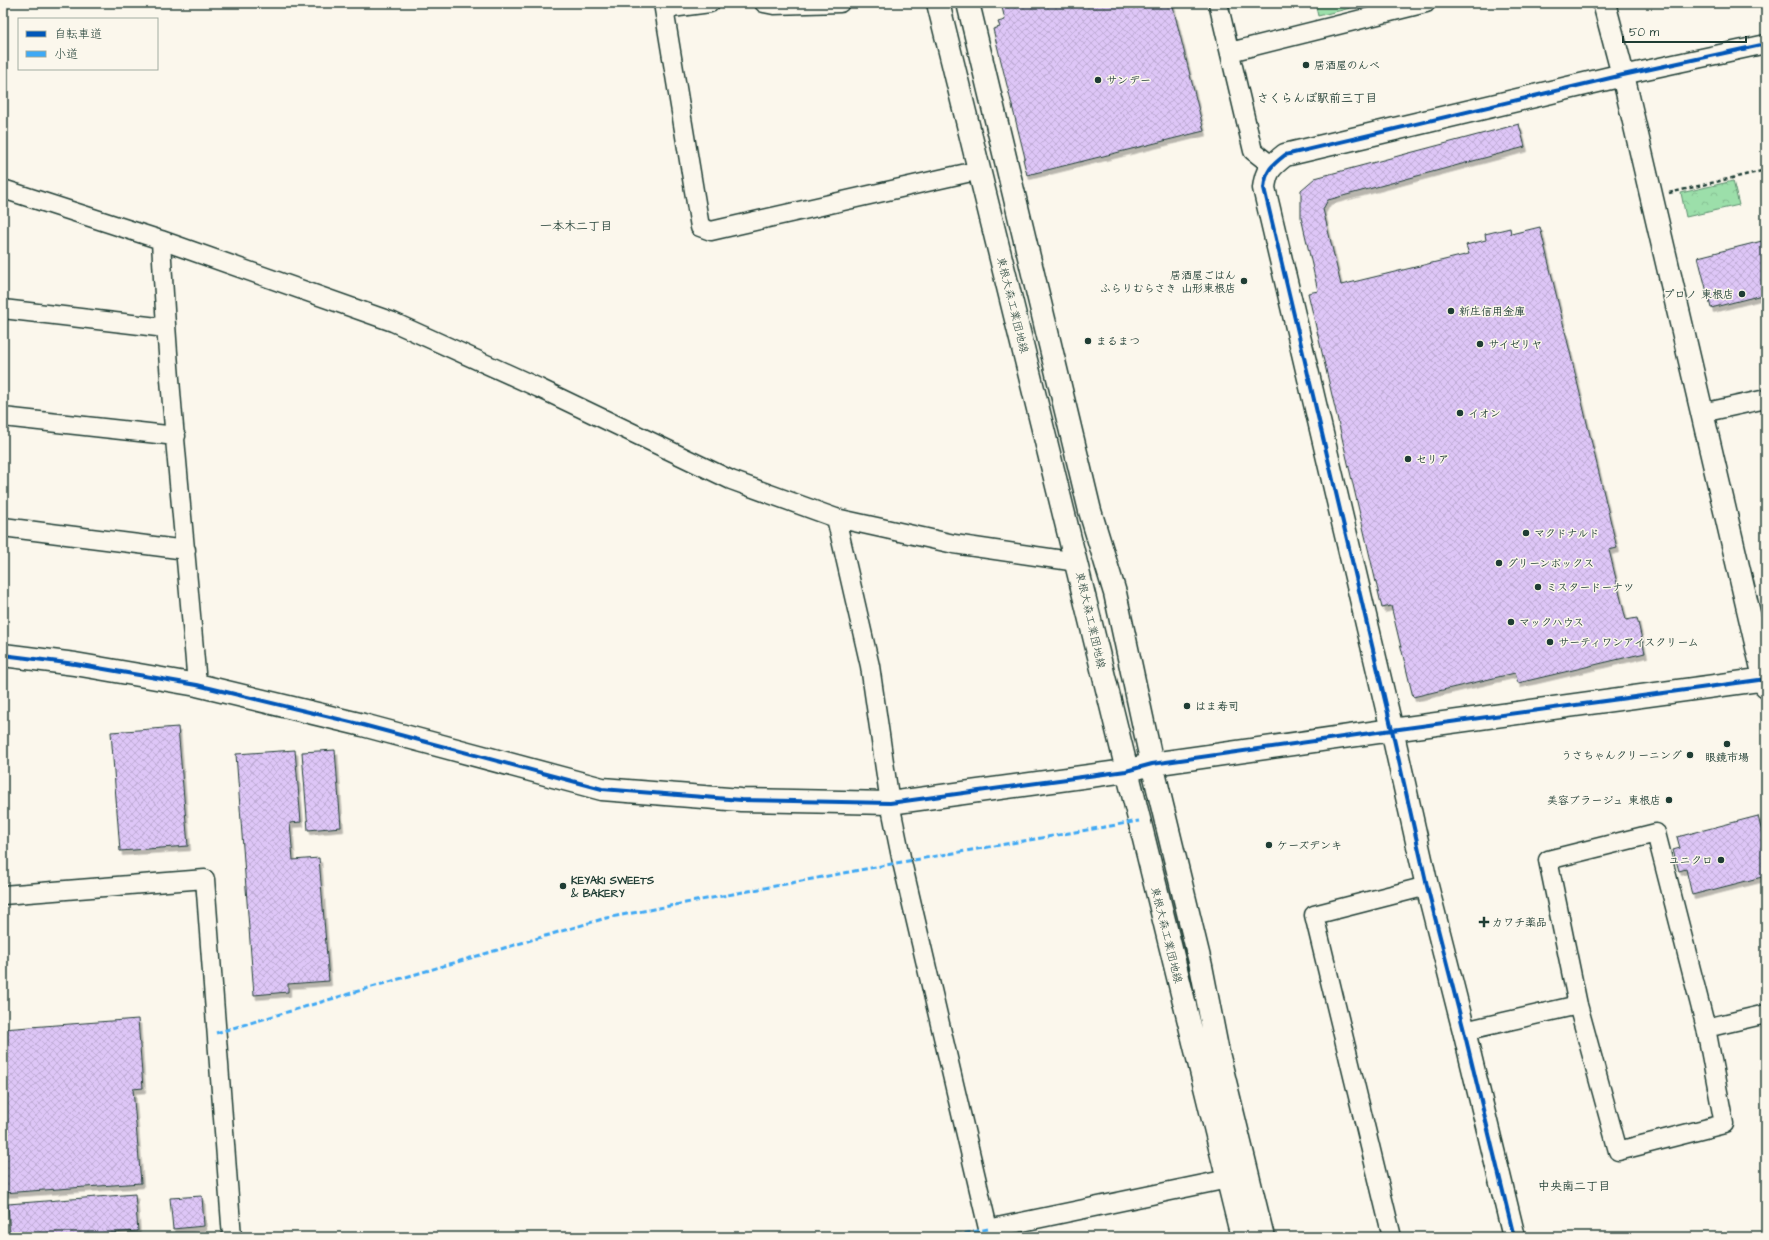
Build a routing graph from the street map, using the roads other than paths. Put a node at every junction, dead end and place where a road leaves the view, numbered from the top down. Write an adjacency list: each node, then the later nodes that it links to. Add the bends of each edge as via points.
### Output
1 (710, 3): 9 (street)
2 (764, 3): 3 (street)
3 (840, 3)
4 (938, 3): 14 (street, 東根大森工業団地線)
5 (968, 3): 31 (street, via 1090,511 1115,593)
6 (1218, 3): 11 (street)
7 (1426, 3): 11 (street)
8 (1604, 3): 12 (street)
9 (663, 6): 14 (street, via 700,227 711,231)
10 (1766, 44): 12 (street)
11 (1230, 52): 13 (street, via 1253,151)
12 (1623, 75): 13 (street, via 1285,155); 20 (street)
13 (1271, 165): 30 (street, via 1264,188)
14 (980, 170): 26 (street, 東根大森工業団地線)
15 (3, 189): 16 (street)
16 (162, 240): 18 (street); 23 (street, via 393,322 539,388 731,480)
17 (3, 310): 18 (street)
18 (166, 328): 22 (street)
19 (1766, 399): 20 (street)
20 (1702, 413): 28 (street)
21 (3, 417): 22 (street)
22 (176, 436): 25 (street)
23 (836, 518): 26 (street, via 954,544); 33 (street, via 870,666)
24 (3, 528): 25 (street)
25 (186, 550): 29 (street)
26 (1077, 562): 32 (street, 東根大森工業団地線)
27 (3, 655): 29 (street, via 76,664)
28 (1766, 681): 30 (street)
29 (197, 685): 33 (street, via 363,725 602,789 741,800)
30 (1392, 730): 31 (street); 34 (street)
31 (1152, 764): 32 (street); 44 (street)
32 (1126, 771): 33 (street); 40 (street, 東根大森工業団地線)
33 (890, 803): 41 (street)
34 (1427, 886): 39 (street); 45 (street, via 1314,915)
35 (3, 895): 42 (street, via 205,879)
36 (1578, 1005): 38 (street, via 1618,1151 1724,1124); 38 (street, via 1548,860 1656,833); 39 (street)
37 (1766, 1014): 38 (street)
38 (1706, 1028)
39 (1464, 1031): 46 (street)
40 (1228, 1179): 41 (street); 43 (street, 東根大森工業団地線)
41 (989, 1233)
42 (232, 1237)
43 (1242, 1237)
44 (1263, 1237)
45 (1392, 1237)
46 (1514, 1237)

